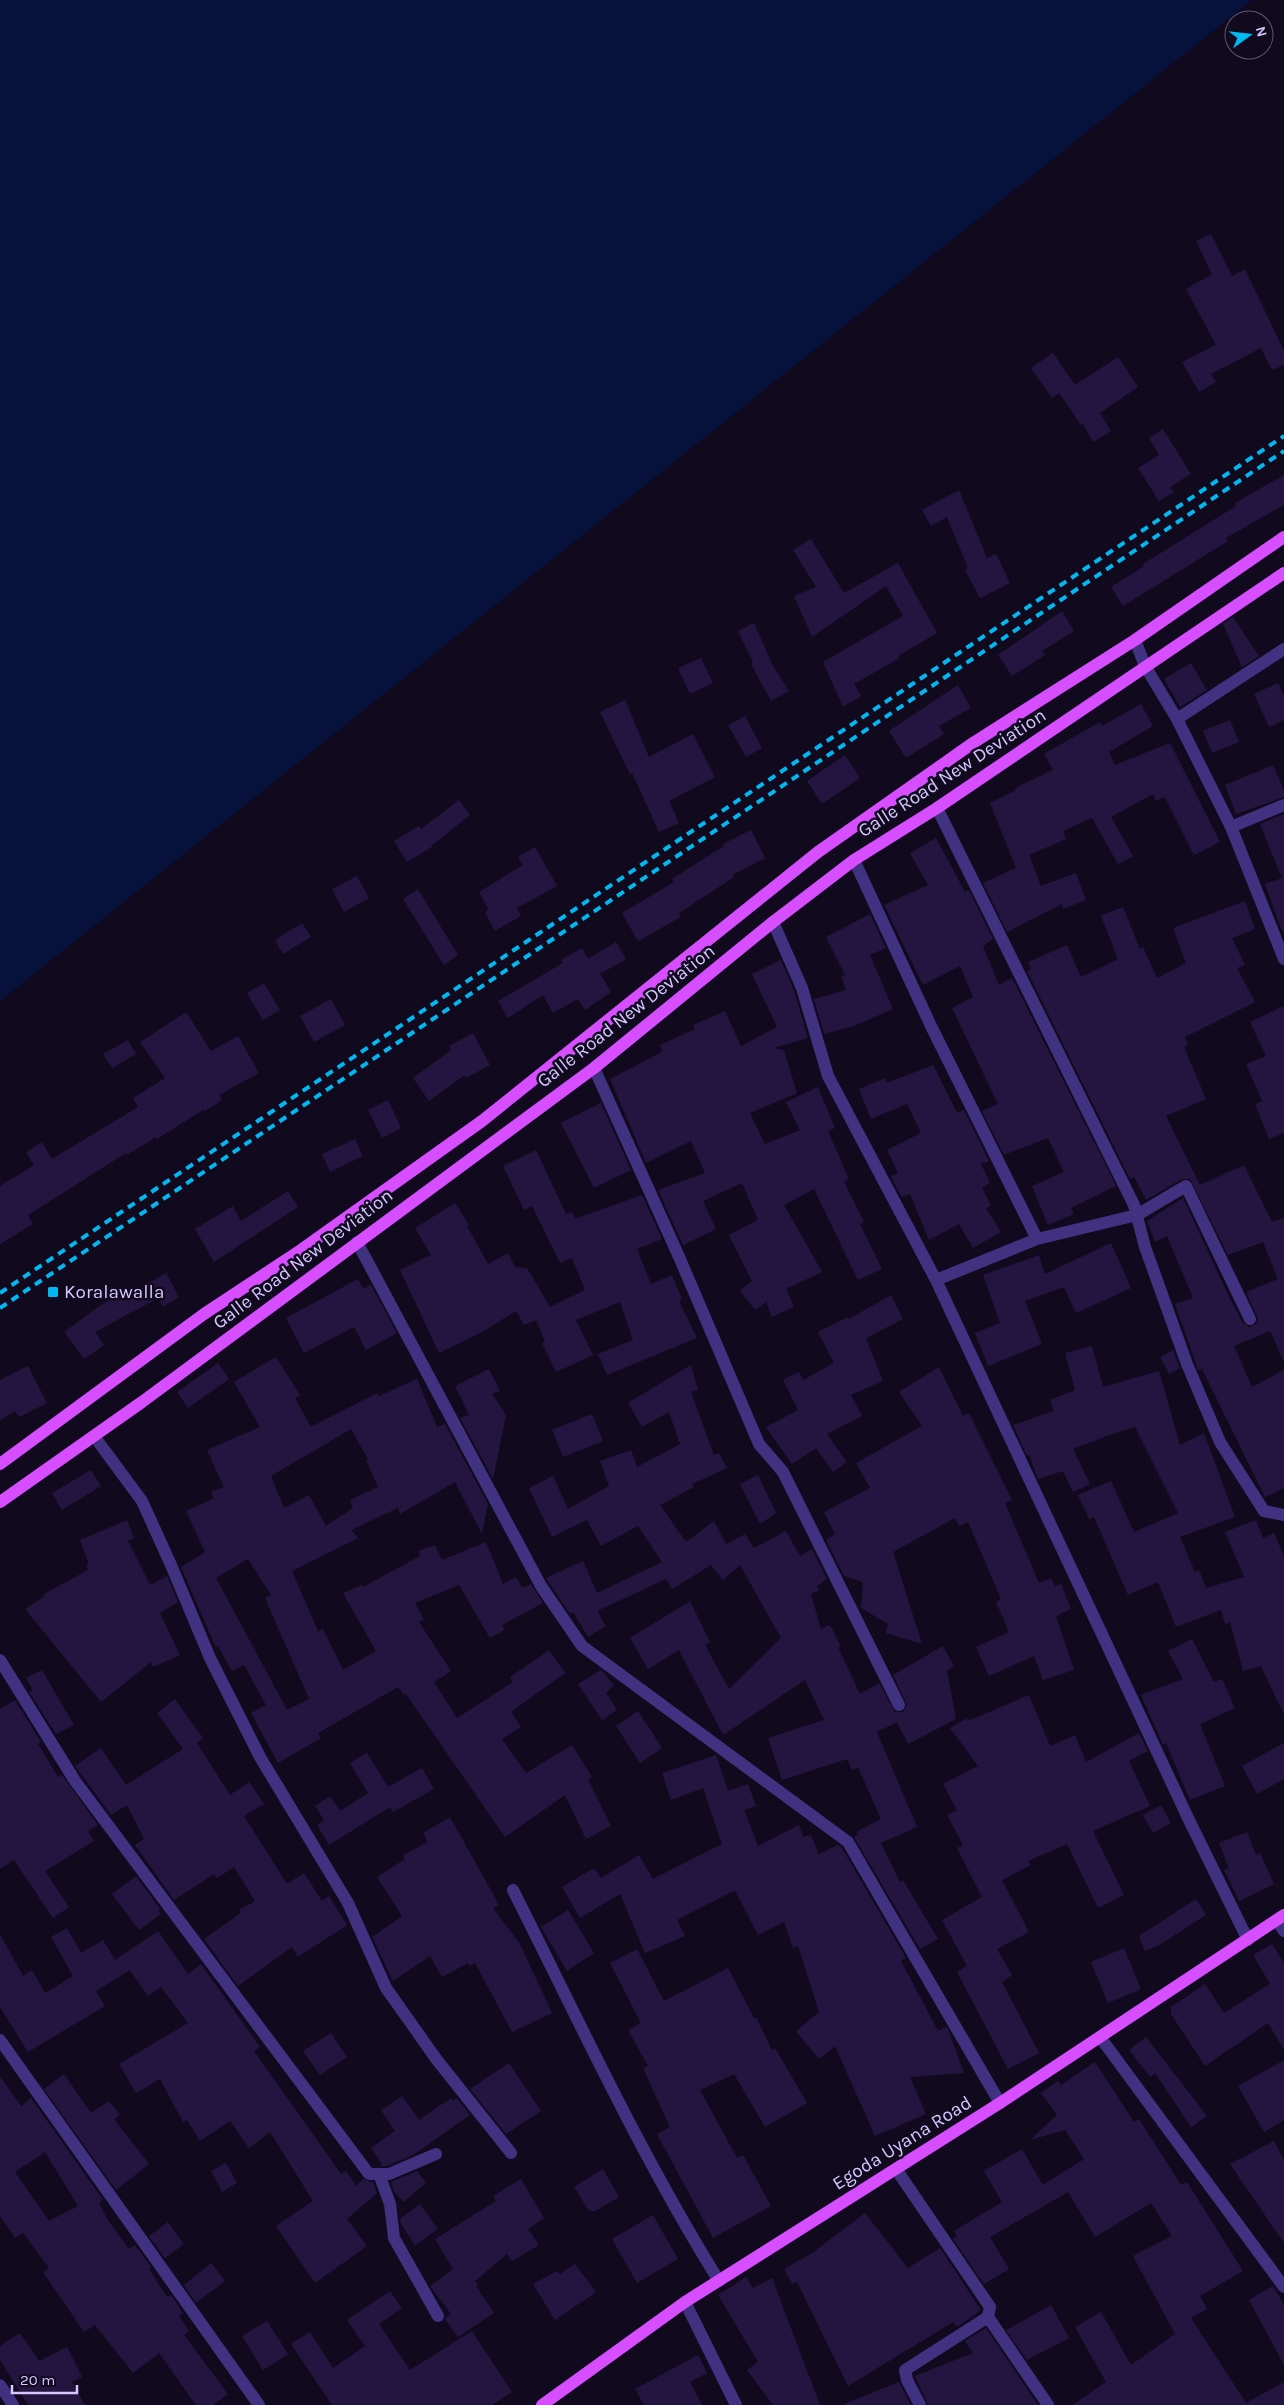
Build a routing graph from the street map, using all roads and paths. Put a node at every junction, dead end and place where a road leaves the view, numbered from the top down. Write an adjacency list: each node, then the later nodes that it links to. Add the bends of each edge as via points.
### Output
1 (1284, 537): 3 (main road, Galle Road New Deviation)
2 (1284, 573): 5 (main road, Galle Road New Deviation)
3 (1136, 640): 5 (street); 20 (main road, Galle Road New Deviation, via 973,743 818,852 482,1121 301,1250 204,1314)
4 (1284, 649): 6 (street)
5 (1146, 666): 6 (street); 8 (main road, Galle Road New Deviation)
6 (1177, 719): 9 (street)
7 (1284, 805): 9 (street)
8 (937, 808): 10 (main road, Galle Road New Deviation); 14 (street)
9 (1231, 827): 12 (street)
10 (854, 860): 11 (main road, Galle Road New Deviation); 15 (street)
11 (773, 922): 13 (main road, Galle Road New Deviation); 17 (street, via 802,988 828,1076)
12 (1284, 960)
13 (594, 1068): 16 (main road, Galle Road New Deviation); 24 (street, via 759,1444 783,1472)
14 (1137, 1215): 15 (street); 18 (street, via 1186,1186); 22 (street, via 1145,1247 1187,1364 1220,1442 1264,1511)
15 (1036, 1239): 17 (street)
16 (357, 1242): 19 (main road, Galle Road New Deviation); 30 (street, via 542,1586 582,1646 848,1842)
17 (936, 1280): 27 (street, via 1188,1820)
18 (1250, 1319)
19 (94, 1436): 21 (main road, Galle Road New Deviation); 31 (street, via 142,1501 210,1658 260,1757 348,1903 386,1988 437,2060)
20 (0, 1464)
21 (0, 1502)
22 (1284, 1515)
23 (0, 1660): 34 (street, via 75,1780 368,2174)
24 (899, 1705)
25 (513, 1890): 35 (street, via 624,2111)
26 (1282, 1922): 27 (main road, Egoda Uyana Road)
27 (1248, 1940): 28 (main road, Egoda Uyana Road)
28 (1100, 2038): 30 (main road, Egoda Uyana Road); 36 (street)
29 (0, 2040): 42 (street)
30 (1000, 2103): 33 (main road, Egoda Uyana Road)
31 (511, 2153)
32 (436, 2154): 34 (street, via 389,2174)
33 (896, 2169): 35 (main road, Egoda Uyana Road); 39 (street, via 990,2307)
34 (378, 2174): 38 (street, via 390,2204 394,2238)
35 (719, 2281): 37 (main road, Egoda Uyana Road)
36 (1284, 2287)
37 (685, 2302): 43 (main road, Egoda Uyana Road); 44 (street)
38 (438, 2316)
39 (988, 2317): 45 (street, via 905,2370); 46 (street)
40 (0, 2386): 41 (street)
41 (13, 2405)
42 (259, 2405)
43 (542, 2405)
44 (736, 2405)
45 (920, 2405)
46 (1048, 2405)

